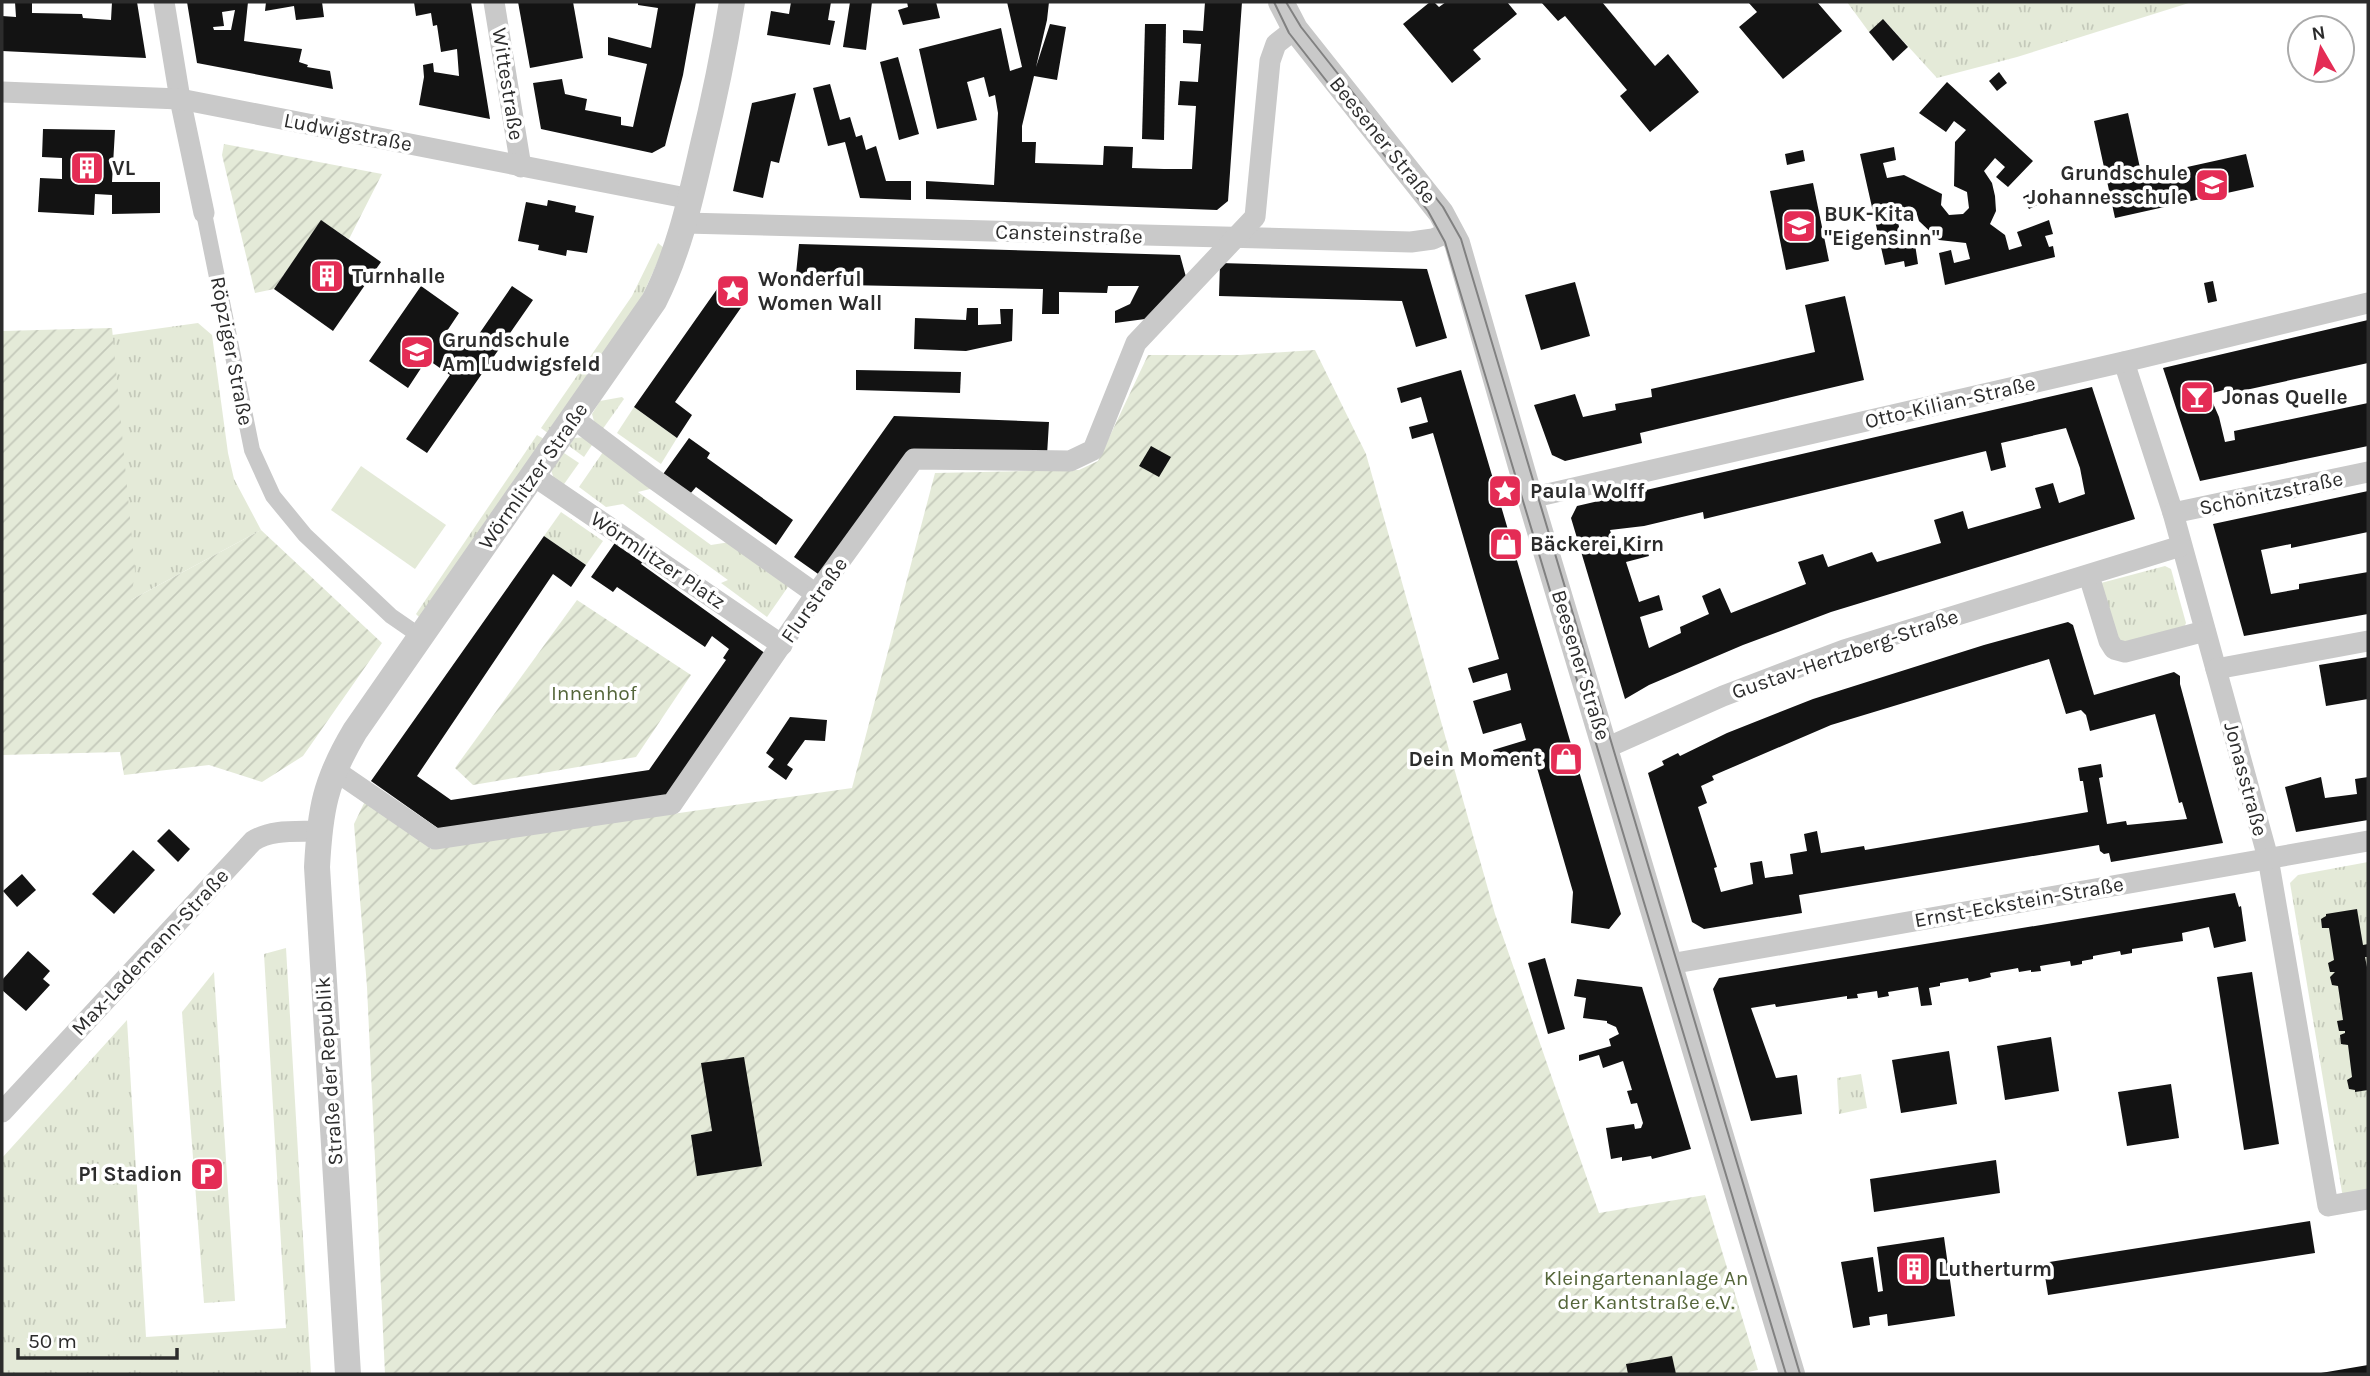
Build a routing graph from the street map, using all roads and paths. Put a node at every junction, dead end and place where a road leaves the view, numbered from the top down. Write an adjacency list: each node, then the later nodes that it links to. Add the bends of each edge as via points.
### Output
1 (163, 2): 7 (street, Röpziger Straße)
2 (494, 2): 8 (street, Wittestraße)
3 (732, 2): 9 (street, Wörmlitzer Straße)
4 (1281, 2): 5 (street, Beesener Straße)
5 (1294, 29): 11 (street, Beesener Straße); 12 (street, via 1276,44 1270,61 1255,217)
6 (2, 92): 7 (street, Ludwigstraße)
7 (180, 99): 8 (street, Ludwigstraße); 10 (street, Röpziger Straße)
8 (522, 167): 9 (street, Ludwigstraße)
9 (688, 211): 12 (street, Cansteinstraße); 15 (street, Wörmlitzer Straße, via 654,301)
10 (204, 214): 24 (street, Röpziger Straße, via 253,450 273,496 305,535 391,616)
11 (1451, 231): 12 (street, Cansteinstraße, via 1420,242); 18 (street, Beesener Straße)
12 (1233, 238): 22 (street, Flurstraße, via 1136,343 1093,450 1070,461 914,460)
13 (2368, 303): 14 (street, Otto-Kilian-Straße)
14 (2124, 362): 18 (street, Otto-Kilian-Straße); 19 (street, Jonasstraße)
15 (573, 418): 17 (street, Wörmlitzer Straße); 22 (street)
16 (2368, 472): 19 (street, Schönitzstraße)
17 (534, 475): 24 (street, Wörmlitzer Straße); 26 (street, Wörmlitzer Platz)
18 (1530, 498): 28 (street, Beesener Straße)
19 (2173, 513): 20 (street, Jonasstraße)
20 (2182, 546): 21 (street, Gustav-Hertzberg-Straße); 23 (street, Jonasstraße)
21 (2089, 576): 23 (street, via 2114,649 2125,652); 28 (street, Gustav-Hertzberg-Straße, via 1844,650 1723,696)
22 (816, 594): 26 (street, Flurstraße)
23 (2206, 631): 27 (street, Jonasstraße)
24 (420, 636): 29 (street, Wörmlitzer Straße)
25 (2368, 641): 27 (street)
26 (782, 645): 29 (street, Flurstraße, via 672,804 435,839)
27 (2216, 669): 32 (street, Jonasstraße)
28 (1606, 748): 33 (street, Beesener Straße)
29 (333, 769): 30 (street, Straße der Republik)
30 (319, 831): 34 (street, Max-Lademann-Straße, via 275,833 253,841); 36 (street, Straße der Republik, via 317,867)
31 (2368, 841): 32 (street, Ernst-Eckstein-Straße)
32 (2268, 858): 33 (street, Ernst-Eckstein-Straße); 35 (street, Jonasstraße, via 2328,1206)
33 (1670, 964): 37 (street, Beesener Straße)
34 (2, 1112)
35 (2368, 1199)
36 (348, 1374)
37 (1792, 1374)

